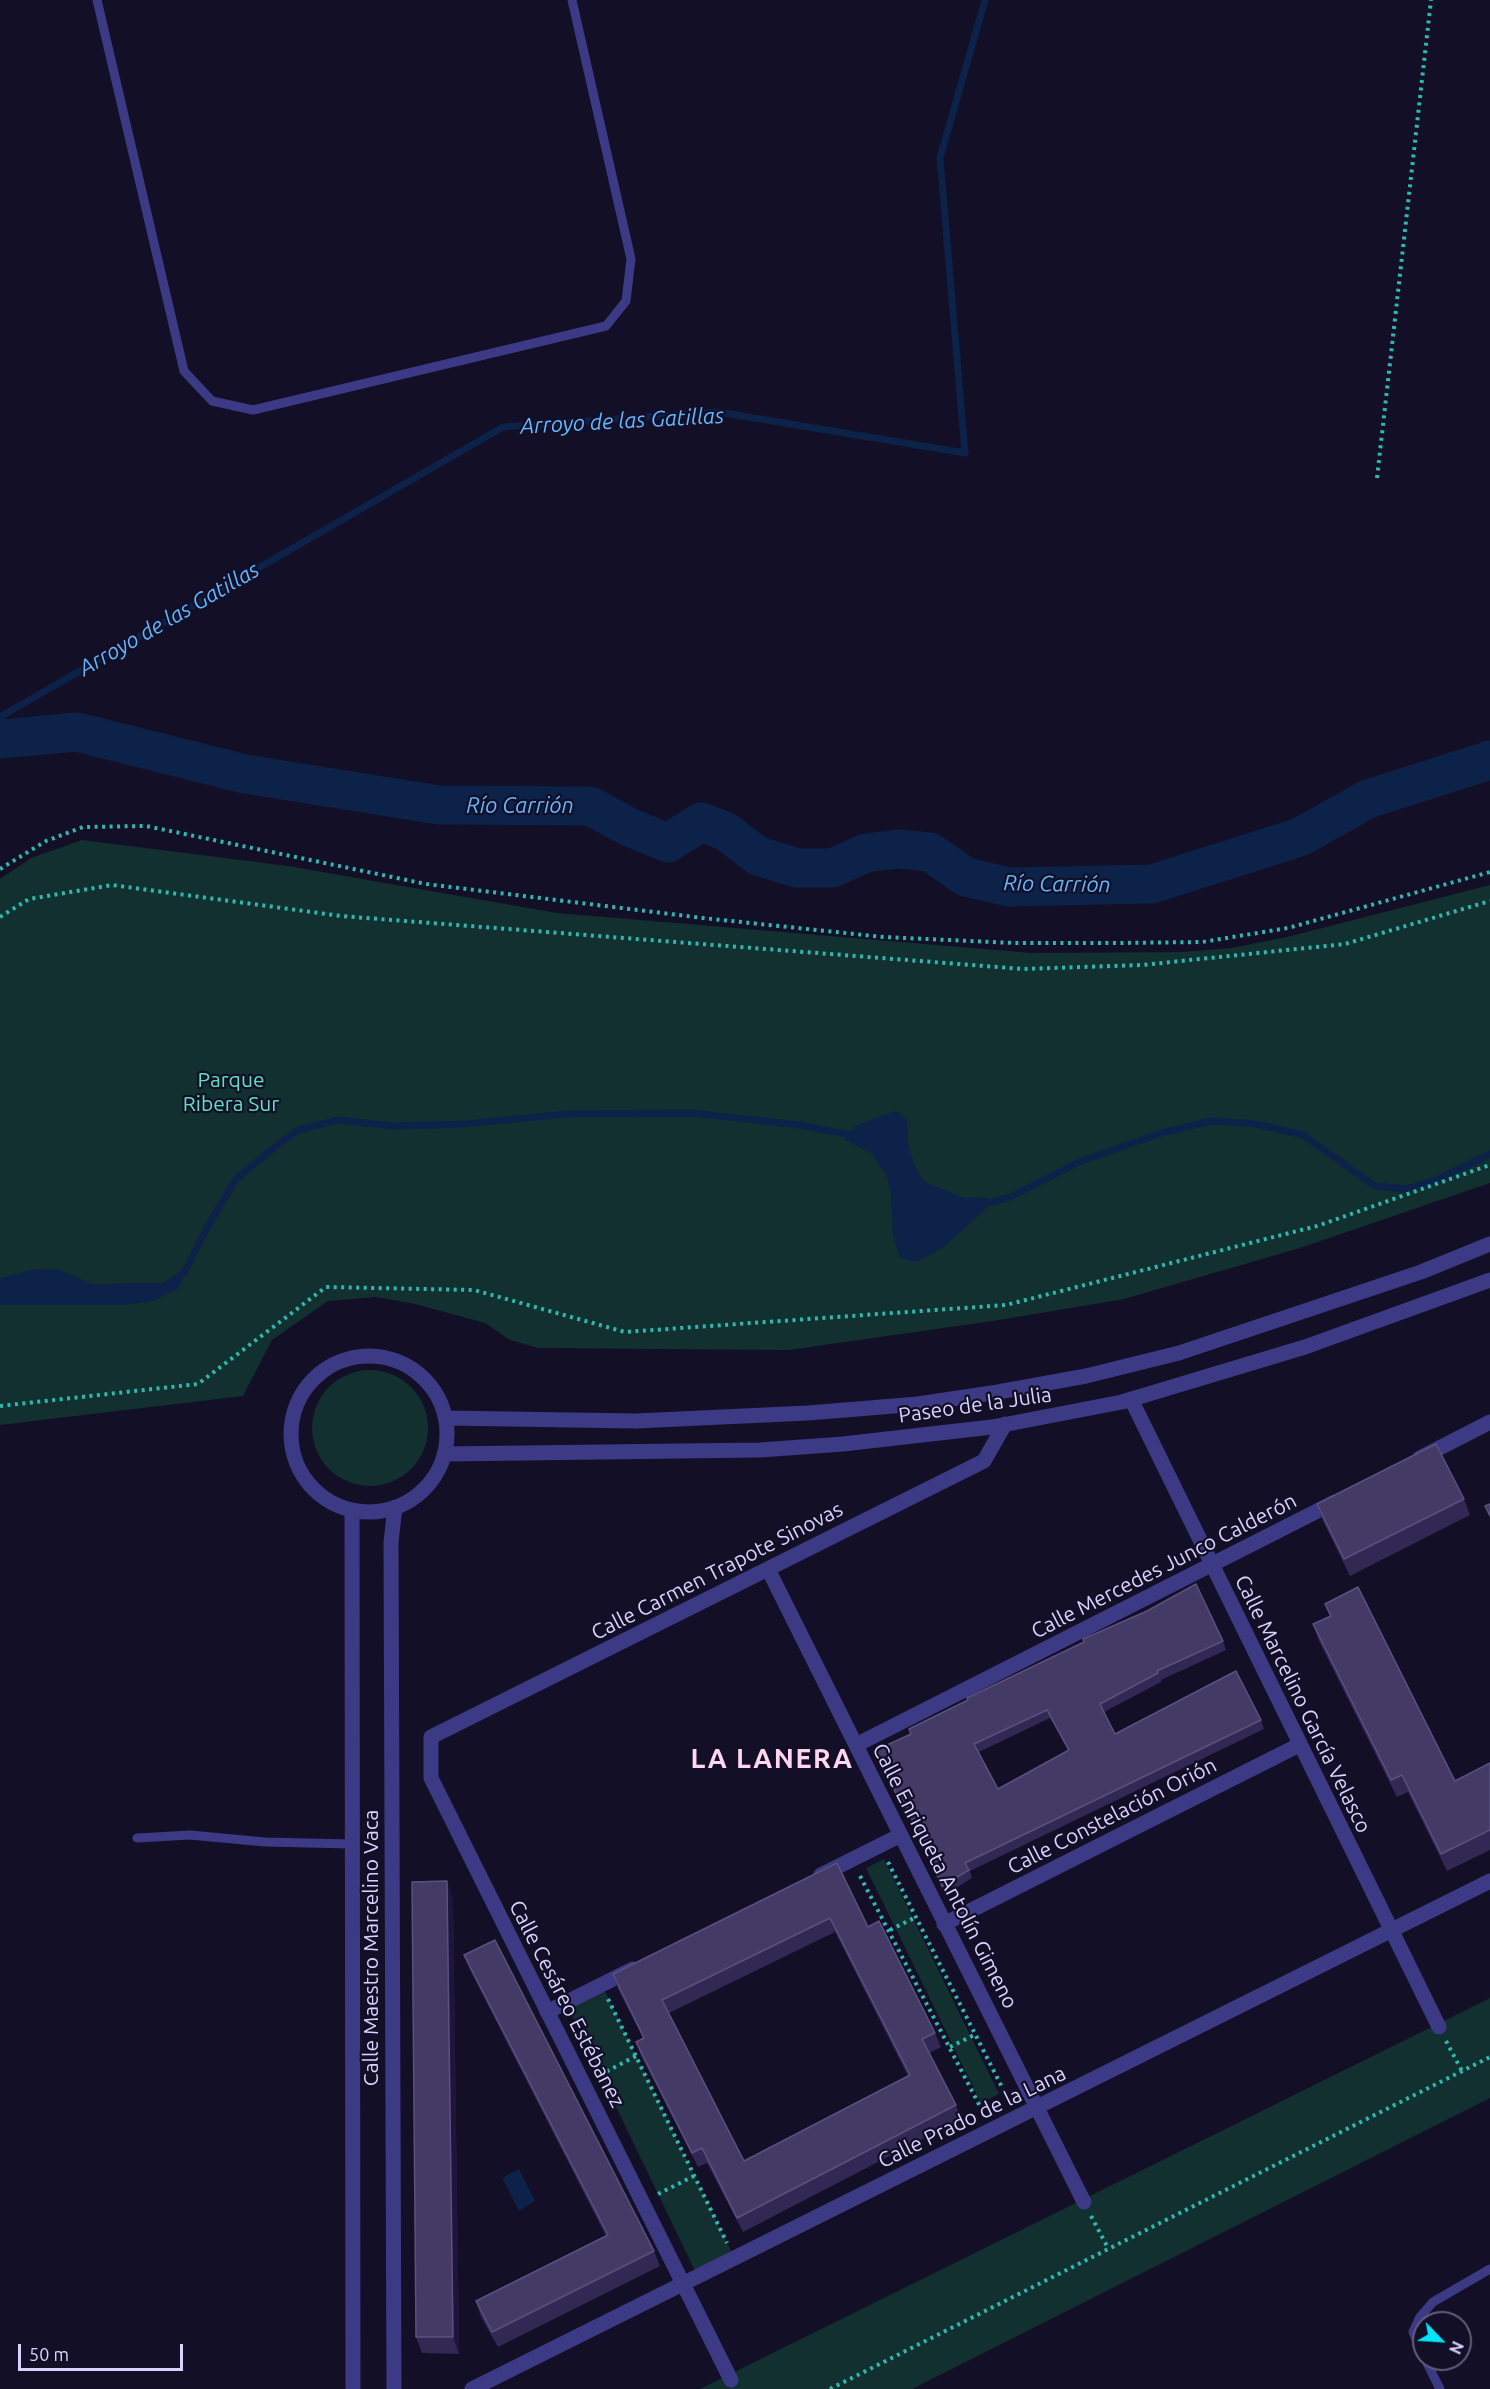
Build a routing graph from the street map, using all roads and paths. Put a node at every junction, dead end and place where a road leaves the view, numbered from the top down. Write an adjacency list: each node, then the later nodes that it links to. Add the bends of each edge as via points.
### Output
1 (97, 0): 2 (lane, via 184,371 212,401 253,410 606,326 626,302 631,259)
2 (572, 0)
3 (1431, 0): 4 (path)
4 (1377, 478)
5 (0, 869): 6 (path, via 46,841 83,826 146,826 426,884 883,937 1014,943 1202,942 1288,928)
6 (1490, 872)
7 (1490, 901): 8 (path, via 1345,944 1142,964 1023,969 341,916 112,885 29,899)
8 (0, 917)
9 (1490, 1164): 13 (path, via 1317,1226 1006,1305 625,1332 474,1290 326,1287 198,1384)
10 (1490, 1244): 14 (street, Paseo de la Julia, via 1421,1272 1179,1353 998,1392 918,1404 636,1421)
11 (1490, 1280): 12 (street, Paseo de la Julia, via 1305,1347)
12 (1131, 1399): 16 (street, Paseo de la Julia); 22 (street, Calle Marcelino García Velasco)
13 (0, 1407)
14 (446, 1418): 17 (street); 21 (street, via 429,1383 408,1365 373,1355 345,1359 321,1372 303,1392 294,1413 294,1456 319,1494)
15 (1490, 1422): 18 (street)
16 (1005, 1424): 17 (street, Paseo de la Julia, via 760,1450); 23 (street, Calle Carmen Trapote Sinovas, via 984,1461)
17 (444, 1454): 20 (street, via 426,1487)
18 (1408, 1464)
19 (1346, 1497): 22 (street, Calle Mercedes Junco Calderón)
20 (395, 1507): 21 (street, via 372,1512); 62 (street, Calle Maestro Marcelino Vaca, via 391,1542)
21 (352, 1510): 29 (street, Calle Maestro Marcelino Vaca)
22 (1212, 1566): 25 (street, Calle Mercedes Junco Calderón); 26 (street, Calle Marcelino García Velasco)
23 (768, 1569): 24 (street, Calle Carmen Trapote Sinovas); 25 (street, Calle Enriqueta Antolín Gimeno)
24 (430, 1737): 40 (street, Calle Cesáreo Estébanez, via 431,1778)
25 (856, 1745): 27 (street, Calle Enriqueta Antolín Gimeno)
26 (1299, 1745): 35 (street, Calle Constelación Orión); 37 (street, Calle Marcelino García Velasco)
27 (902, 1835): 30 (street); 35 (street, Calle Enriqueta Antolín Gimeno)
28 (137, 1838): 29 (lane, via 190,1835)
29 (351, 1844): 61 (street, Calle Maestro Marcelino Vaca)
30 (880, 1846): 31 (street); 34 (path)
31 (852, 1859): 32 (street); 36 (path)
32 (810, 1880)
33 (1490, 1881): 37 (street, Calle Prado de la Lana)
34 (916, 1917): 36 (path); 42 (path)
35 (944, 1924): 48 (street, Calle Enriqueta Antolín Gimeno)
36 (890, 1930): 43 (path)
37 (1390, 1931): 41 (street, Calle Marcelino García Velasco); 48 (street, Calle Prado de la Lana)
38 (643, 1964): 39 (street)
39 (602, 1985): 40 (street); 44 (path)
40 (547, 2012): 57 (street, Calle Cesáreo Estébanez)
41 (1439, 2027): 46 (path)
42 (976, 2034): 43 (path); 49 (path)
43 (950, 2047): 50 (path)
44 (636, 2056): 47 (path); 51 (path)
45 (1490, 2057): 46 (path)
46 (1462, 2071): 54 (path)
47 (600, 2075)
48 (1038, 2107): 49 (street, Calle Prado de la Lana); 53 (street, Calle Enriqueta Antolín Gimeno)
49 (1018, 2118): 50 (street, Calle Prado de la Lana)
50 (992, 2130): 55 (street, Calle Prado de la Lana)
51 (694, 2175): 52 (path); 55 (path)
52 (658, 2194)
53 (1084, 2202): 54 (path)
54 (1108, 2248): 64 (path)
55 (735, 2259): 57 (street, Calle Prado de la Lana)
56 (1490, 2270): 58 (lane, via 1455,2288)
57 (684, 2284): 60 (street); 63 (street, Calle Prado de la Lana)
58 (1425, 2311)
59 (1431, 2371): 65 (lane)
60 (731, 2380)
61 (353, 2389)
62 (394, 2389)
63 (472, 2389)
64 (830, 2389)
65 (1440, 2389)

